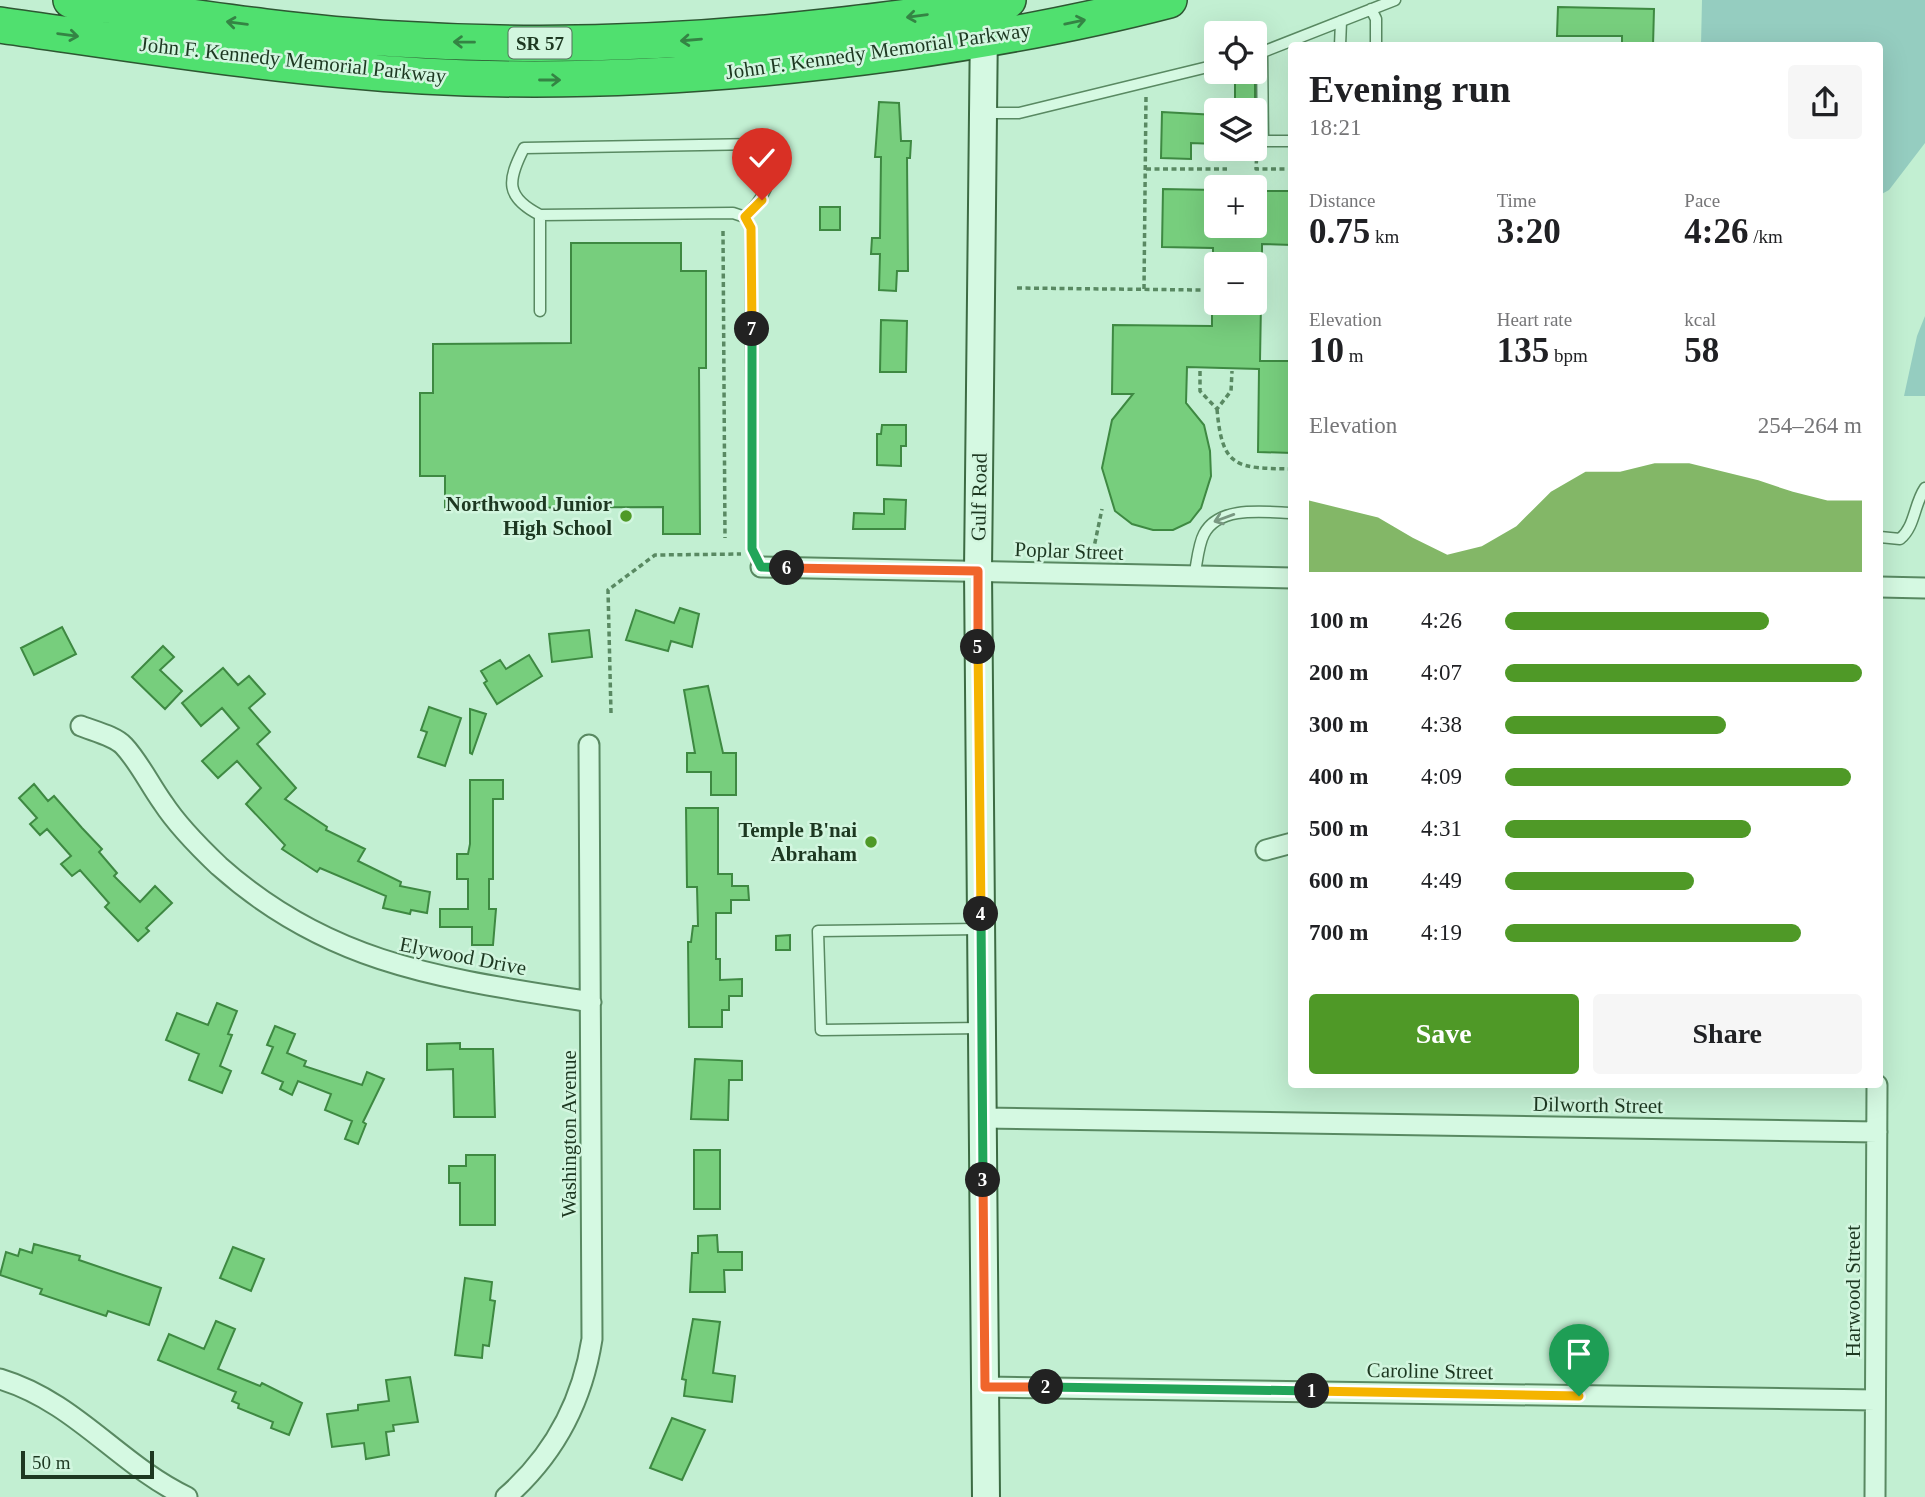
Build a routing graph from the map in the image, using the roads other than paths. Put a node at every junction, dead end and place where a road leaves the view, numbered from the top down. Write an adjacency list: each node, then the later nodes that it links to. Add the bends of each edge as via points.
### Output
1 (71, 0): 4 (highway, John F. Kennedy Memorial Parkway / SR 57, one-way to 1, via 918,17 614,44 360,37)
2 (1169, 0): 8 (highway, John F. Kennedy Memorial Parkway / SR 57, one-way to 2)
3 (1395, 0): 5 (lane)
4 (992, 2): 8 (street, Gulf Road)
5 (1371, 9): 6 (lane); 10 (lane)
6 (1340, 21): 9 (lane); 11 (lane)
7 (0, 25): 8 (highway, John F. Kennedy Memorial Parkway / SR 57, one-way to 8, via 361,72 507,80 772,69)
8 (984, 40): 14 (street, Gulf Road)
9 (1340, 42)
10 (1376, 42)
11 (1267, 49)
12 (1204, 68): 14 (lane, via 1018,113)
13 (1260, 84): 15 (lane, via 1263,141)
14 (983, 113): 23 (street, Gulf Road)
15 (1288, 141)
16 (540, 215): 17 (lane, via 733,213); 17 (lane, via 521,205 511,188 514,167 524,148 759,144 772,155 771,182 762,200); 18 (lane)
17 (745, 217): 22 (lane, via 751,228)
18 (540, 311)
19 (1925, 488): 21 (lane, via 1907,533 1900,539)
20 (1288, 513): 24 (lane, one-way to 24, via 1231,514 1212,522 1203,535)
21 (1883, 537)
22 (758, 561): 23 (street, Poplar Street)
23 (978, 571): 24 (street, Poplar Street); 32 (street, Gulf Road)
24 (1194, 577): 25 (street, Poplar Street)
25 (1288, 578)
26 (1883, 587): 27 (street)
27 (1925, 588)
28 (81, 726): 33 (street, Elywood Drive, via 123,744 165,806 219,866 319,935 431,976)
29 (589, 745): 33 (street, Washington Avenue)
30 (1288, 844): 31 (street)
31 (1266, 850)
32 (981, 929): 34 (street, Gulf Road); 34 (lane, via 818,931 821,1030)
33 (591, 1002): 42 (street, Washington Avenue, via 593,1310 589,1360 577,1400 558,1437)
34 (982, 1028): 36 (street, Gulf Road)
35 (1877, 1088): 37 (street, Harwood Street)
36 (982, 1118): 37 (street, Dilworth Street); 39 (street, Gulf Road)
37 (1877, 1132): 40 (street, Harwood Street)
38 (0, 1379): 41 (street, via 54,1402 148,1475)
39 (985, 1387): 40 (street, Caroline Street); 43 (street, Gulf Road)
40 (1875, 1400): 44 (street, Harwood Street)
41 (187, 1497)
42 (506, 1497)
43 (986, 1497)
44 (1875, 1497)

